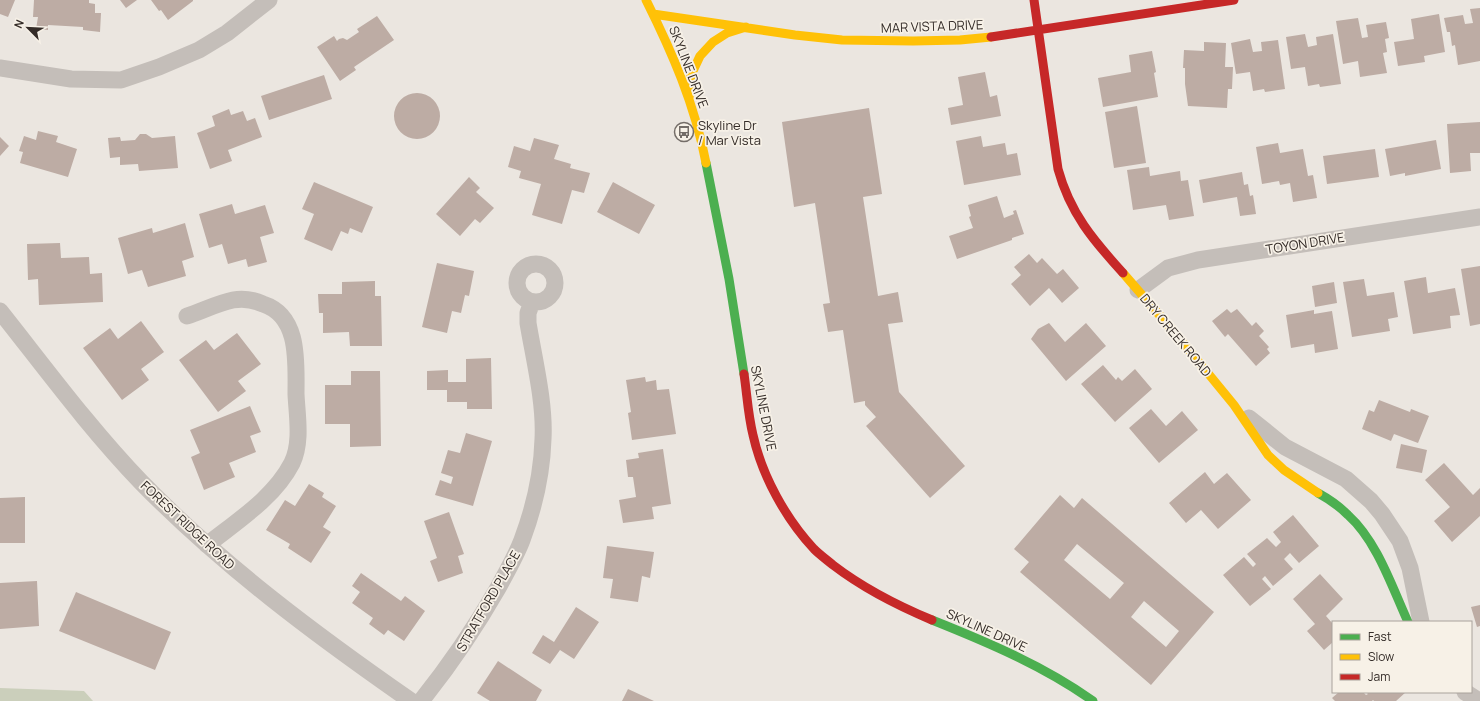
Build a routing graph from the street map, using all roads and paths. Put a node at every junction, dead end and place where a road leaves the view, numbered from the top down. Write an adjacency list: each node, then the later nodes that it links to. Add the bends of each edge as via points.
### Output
1 (270, 0): 9 (street, via 227,33 199,50 121,80 71,79)
2 (646, 0): 6 (street, SKYLINE DRIVE)
3 (1034, 0): 8 (street, DRY CREEK ROAD)
4 (1234, 0): 8 (street, MAR VISTA DRIVE)
5 (703, 12): 7 (street)
6 (654, 14): 7 (street, MAR VISTA DRIVE); 10 (street, SKYLINE DRIVE)
7 (746, 27): 8 (street, MAR VISTA DRIVE, via 846,40 899,41 943,41); 10 (street, via 727,33 713,42 700,56 691,75)
8 (1039, 30): 12 (street, DRY CREEK ROAD, via 1062,186 1079,218)
9 (0, 68)
10 (689, 99): 23 (street, SKYLINE DRIVE, via 700,138 729,279 753,435 776,495 794,524 815,550 876,594 1020,658)
11 (1480, 217): 12 (street, TOYON DRIVE, via 1198,260 1168,268)
12 (1138, 290): 16 (street, DRY CREEK ROAD)
13 (532, 302): 22 (street, STRATFORD PLACE, via 528,323 543,414 540,472 533,503 522,541 478,624)
14 (0, 311): 17 (street, FOREST RIDGE ROAD, via 96,432 140,481)
15 (187, 316): 17 (street, via 233,300 251,300 268,305 288,324 296,357 298,433 292,462 273,490)
16 (1235, 406): 18 (street, DRY CREEK ROAD, via 1263,449 1274,461 1290,475 1336,504 1359,526 1375,552); 19 (street, via 1285,447 1346,479 1371,501 1400,541 1410,568)
17 (207, 545): 21 (street, FOREST RIDGE ROAD, via 306,626)
18 (1408, 621)
19 (1421, 621)
20 (1467, 693): 24 (street)
21 (411, 701)
22 (422, 701)
23 (1093, 701)
24 (1479, 701)

